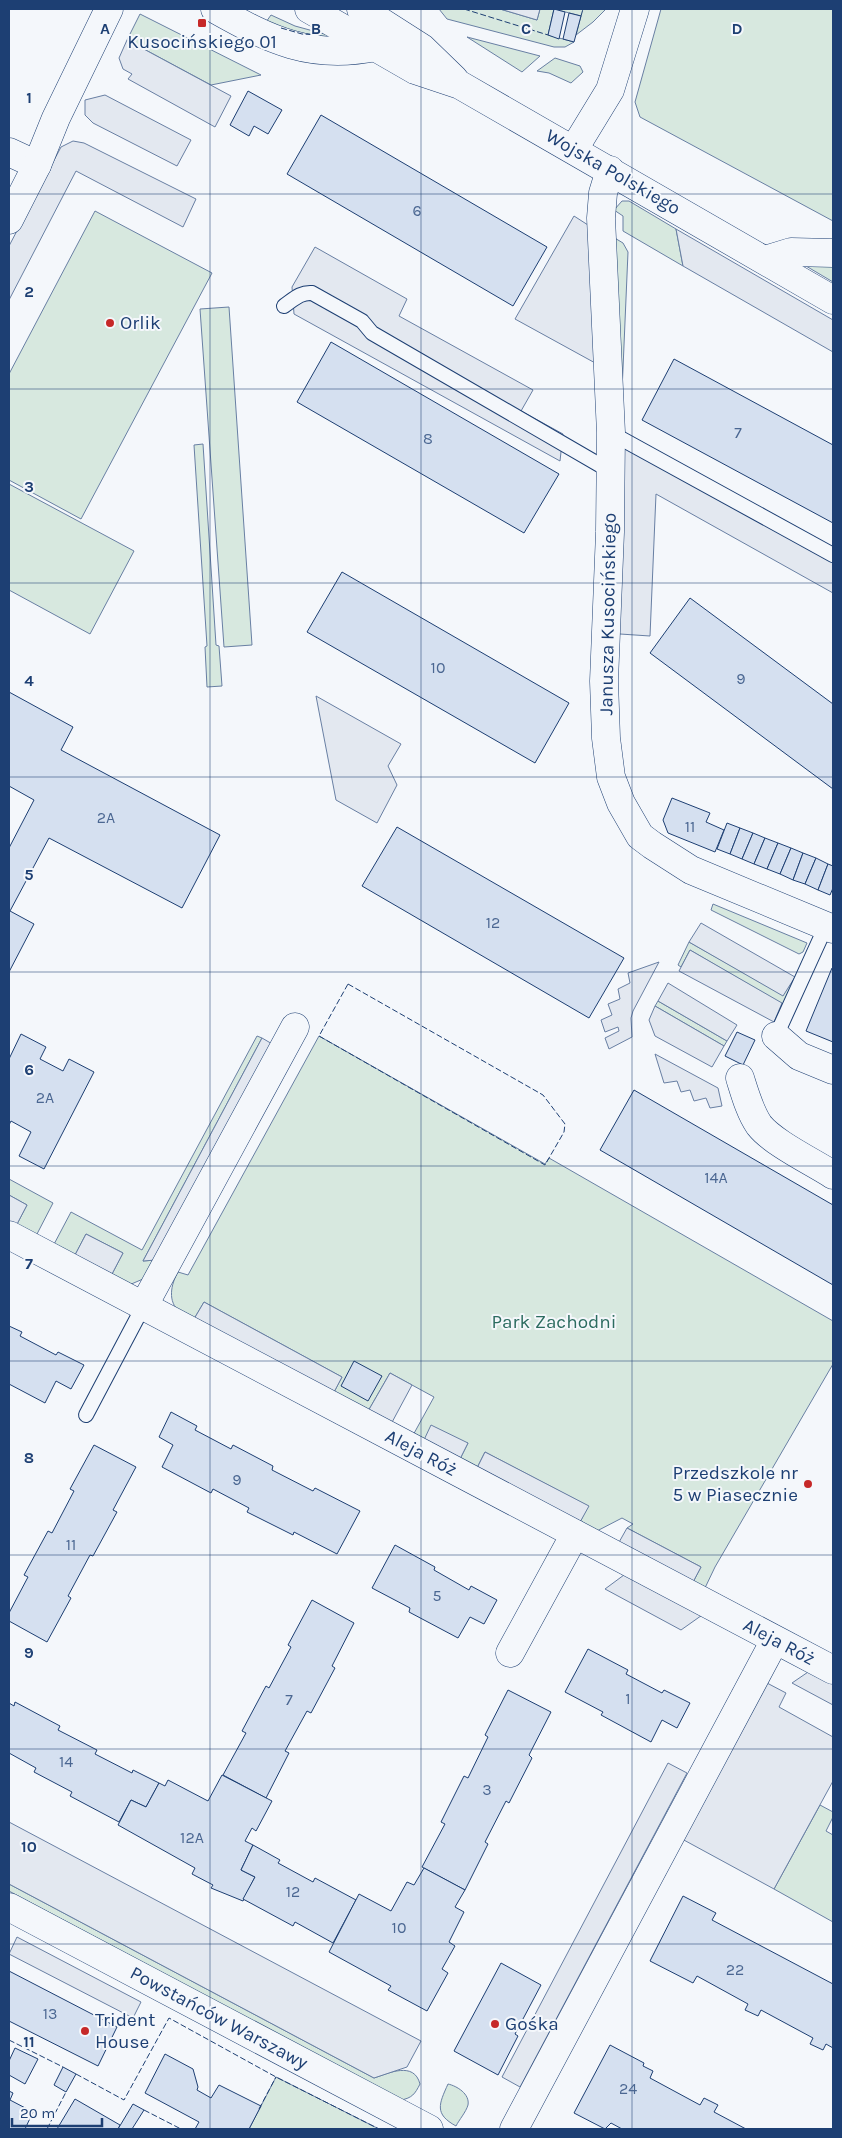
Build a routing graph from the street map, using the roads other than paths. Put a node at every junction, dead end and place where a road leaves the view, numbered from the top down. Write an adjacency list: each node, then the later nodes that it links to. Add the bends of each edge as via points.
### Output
1 (109, 9): 10 (street)
2 (215, 9): 6 (street, via 249,28 300,48 351,50)
3 (309, 9): 6 (street, Wojska Polskiego)
4 (360, 9): 7 (street, Wojska Polskiego, via 422,48)
5 (635, 9): 8 (street, via 610,90)
6 (376, 46): 7 (street, Wojska Polskiego, via 415,70)
7 (460, 85): 8 (street, Wojska Polskiego)
8 (574, 149): 11 (street, Wojska Polskiego)
9 (9, 152): 10 (street)
10 (37, 165): 12 (street)
11 (610, 170): 14 (street, Wojska Polskiego); 17 (street, Janusza Kusocińskiego, via 603,193 601,218)
12 (9, 220)
13 (833, 253): 14 (street, via 791,252)
14 (765, 260): 15 (street, Wojska Polskiego)
15 (833, 300)
16 (284, 306): 18 (lane, via 298,295 312,293 362,320 372,333)
17 (611, 433): 18 (street, Janusza Kusocińskiego); 19 (lane)
18 (610, 471): 20 (street, Janusza Kusocińskiego, via 604,681 611,777 621,803 640,836 691,870)
19 (833, 555)
20 (830, 928): 22 (lane)
21 (296, 1026): 27 (street)
22 (776, 1036): 23 (street, via 799,1056)
23 (833, 1070)
24 (740, 1078): 25 (street, via 745,1096 768,1135)
25 (833, 1175)
26 (9, 1235): 27 (street, Aleja Róż)
27 (144, 1307): 28 (lane); 29 (street, Aleja Róż)
28 (86, 1414)
29 (575, 1534): 30 (street, Aleja Róż); 31 (street)
30 (775, 1640): 32 (street, Aleja Róż); 35 (street)
31 (510, 1653)
32 (833, 1670)
33 (9, 1906): 34 (street, Powstańców Warszawy)
34 (429, 2129)
35 (514, 2129)

